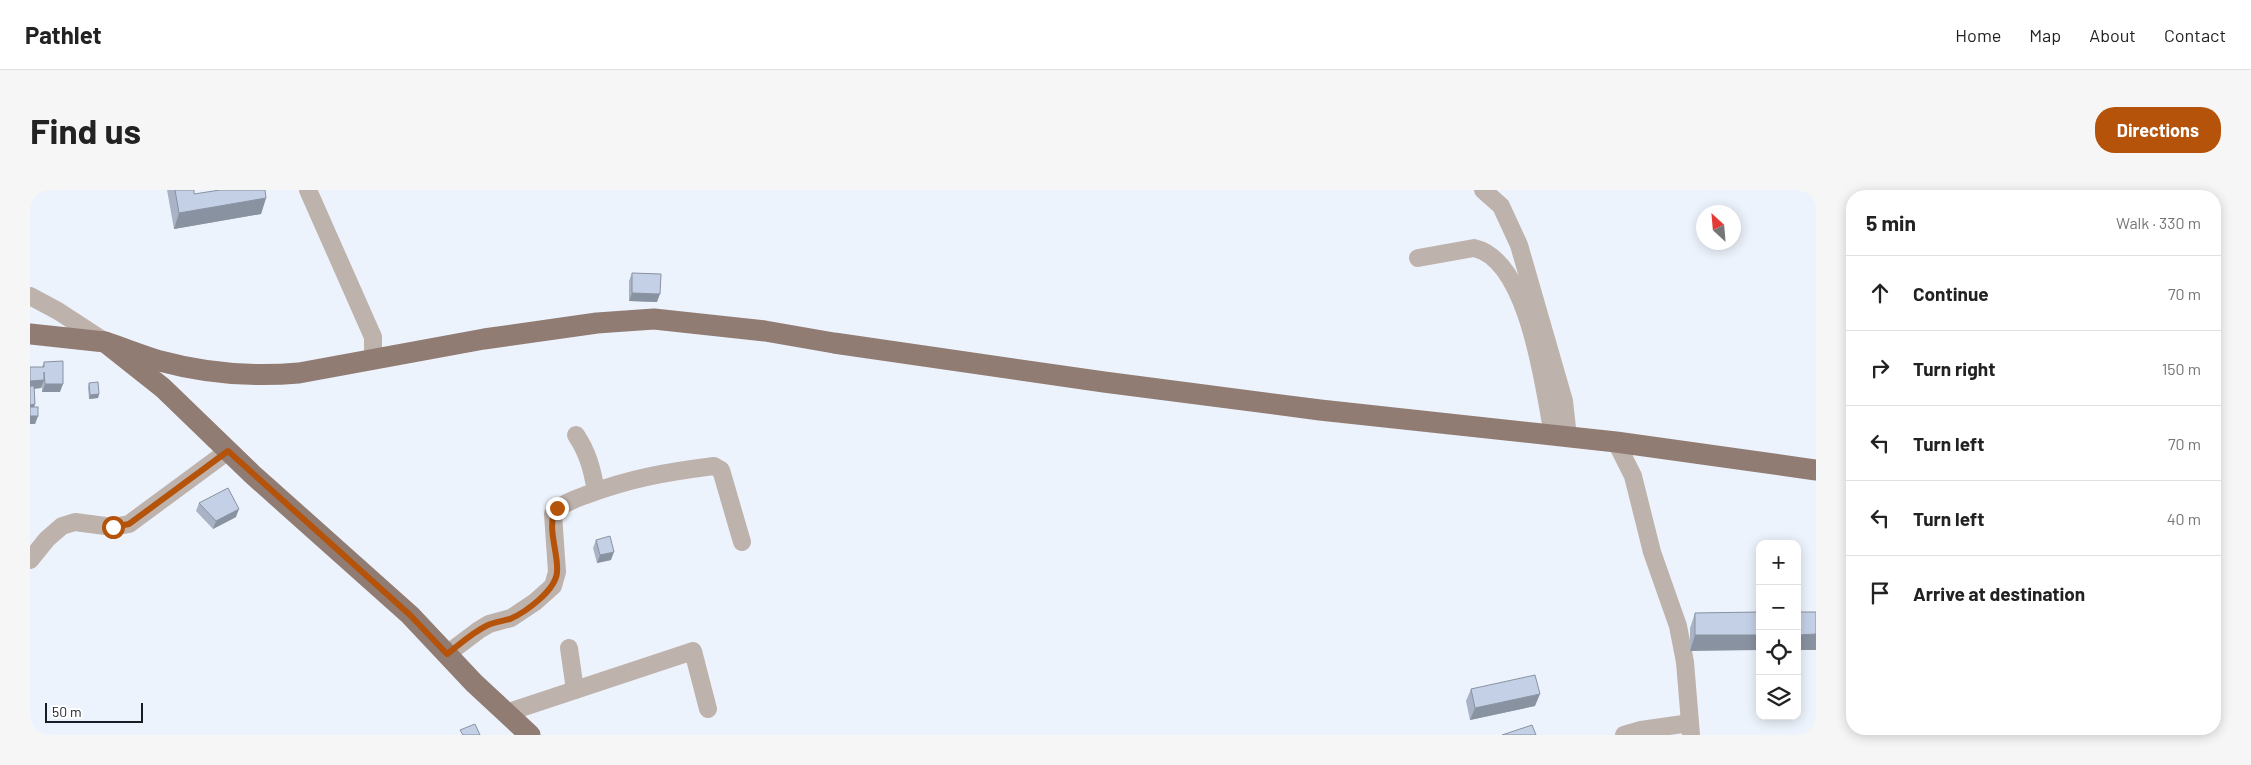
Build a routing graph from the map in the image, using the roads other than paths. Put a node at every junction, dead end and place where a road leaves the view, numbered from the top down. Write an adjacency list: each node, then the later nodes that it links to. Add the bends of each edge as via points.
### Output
1 (308, 190): 7 (street, via 373,337)
2 (1483, 190): 9 (street, via 1501,206 1519,245 1564,401)
3 (1418, 258): 9 (street, via 1474,248 1496,258 1506,270 1524,307)
4 (30, 296): 6 (street)
5 (30, 334): 6 (main road)
6 (105, 342): 7 (main road, via 161,361 258,375 299,373); 11 (main road, via 162,388)
7 (372, 358): 9 (main road, via 597,323 654,319 766,331 844,345 1320,410)
8 (576, 435): 13 (street, via 592,465)
9 (1561, 436): 10 (main road)
10 (1616, 442): 12 (main road); 21 (street, via 1634,476 1652,552 1678,626 1685,662)
11 (228, 451): 15 (street, via 129,524 113,527 75,522 62,526); 17 (main road, via 410,615)
12 (1816, 470)
13 (596, 491): 14 (street, via 654,474 714,466 721,470); 17 (street, via 557,508 554,514 558,572 553,586 511,618 489,624)
14 (742, 542)
15 (30, 560)
16 (569, 648): 18 (street)
17 (447, 654): 20 (main road)
18 (575, 690): 19 (street, via 693,651); 20 (street)
19 (708, 709)
20 (506, 713): 22 (main road)
21 (1690, 729): 23 (street, via 1641,730)
22 (530, 735)
23 (1624, 735)

